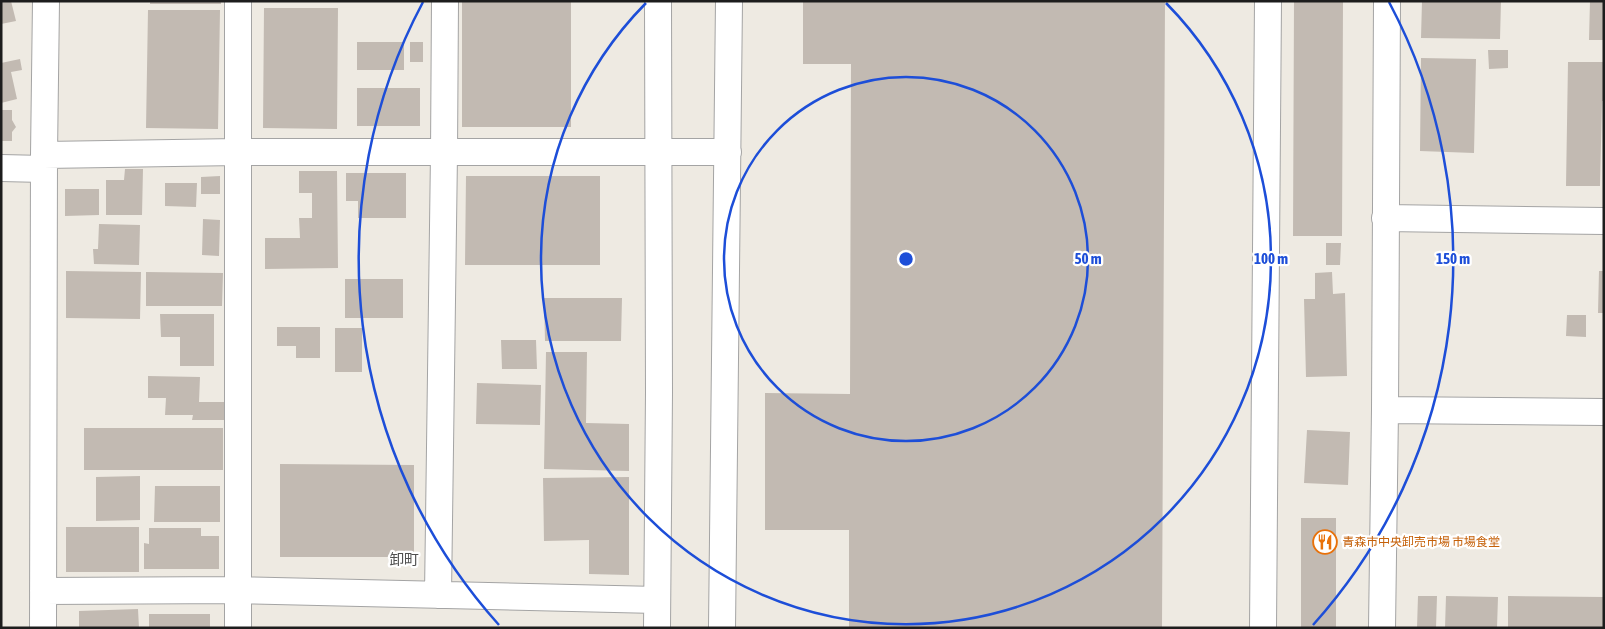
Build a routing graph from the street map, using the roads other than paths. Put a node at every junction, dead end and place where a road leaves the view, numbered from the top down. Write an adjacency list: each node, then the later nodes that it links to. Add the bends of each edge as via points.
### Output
1 (46, 1): 12 (street)
2 (238, 1): 8 (street)
3 (445, 1): 9 (street)
4 (658, 1): 10 (street)
5 (729, 1): 11 (street)
6 (1268, 1): 26 (street)
7 (1387, 1): 14 (street)
8 (238, 152): 9 (street); 12 (street); 18 (street)
9 (444, 152): 10 (street); 20 (street)
10 (659, 152): 11 (street); 21 (street)
11 (728, 152): 25 (street)
12 (44, 162): 13 (street); 19 (street)
13 (1, 168)
14 (1385, 218): 15 (street); 16 (street)
15 (1604, 221)
16 (1385, 410): 17 (street); 27 (street)
17 (1604, 412)
18 (238, 590): 19 (street); 20 (street); 23 (street)
19 (42, 591): 22 (street)
20 (438, 595): 21 (street)
21 (657, 600): 24 (street)
22 (43, 628)
23 (238, 628)
24 (657, 628)
25 (722, 628)
26 (1263, 628)
27 (1382, 628)

